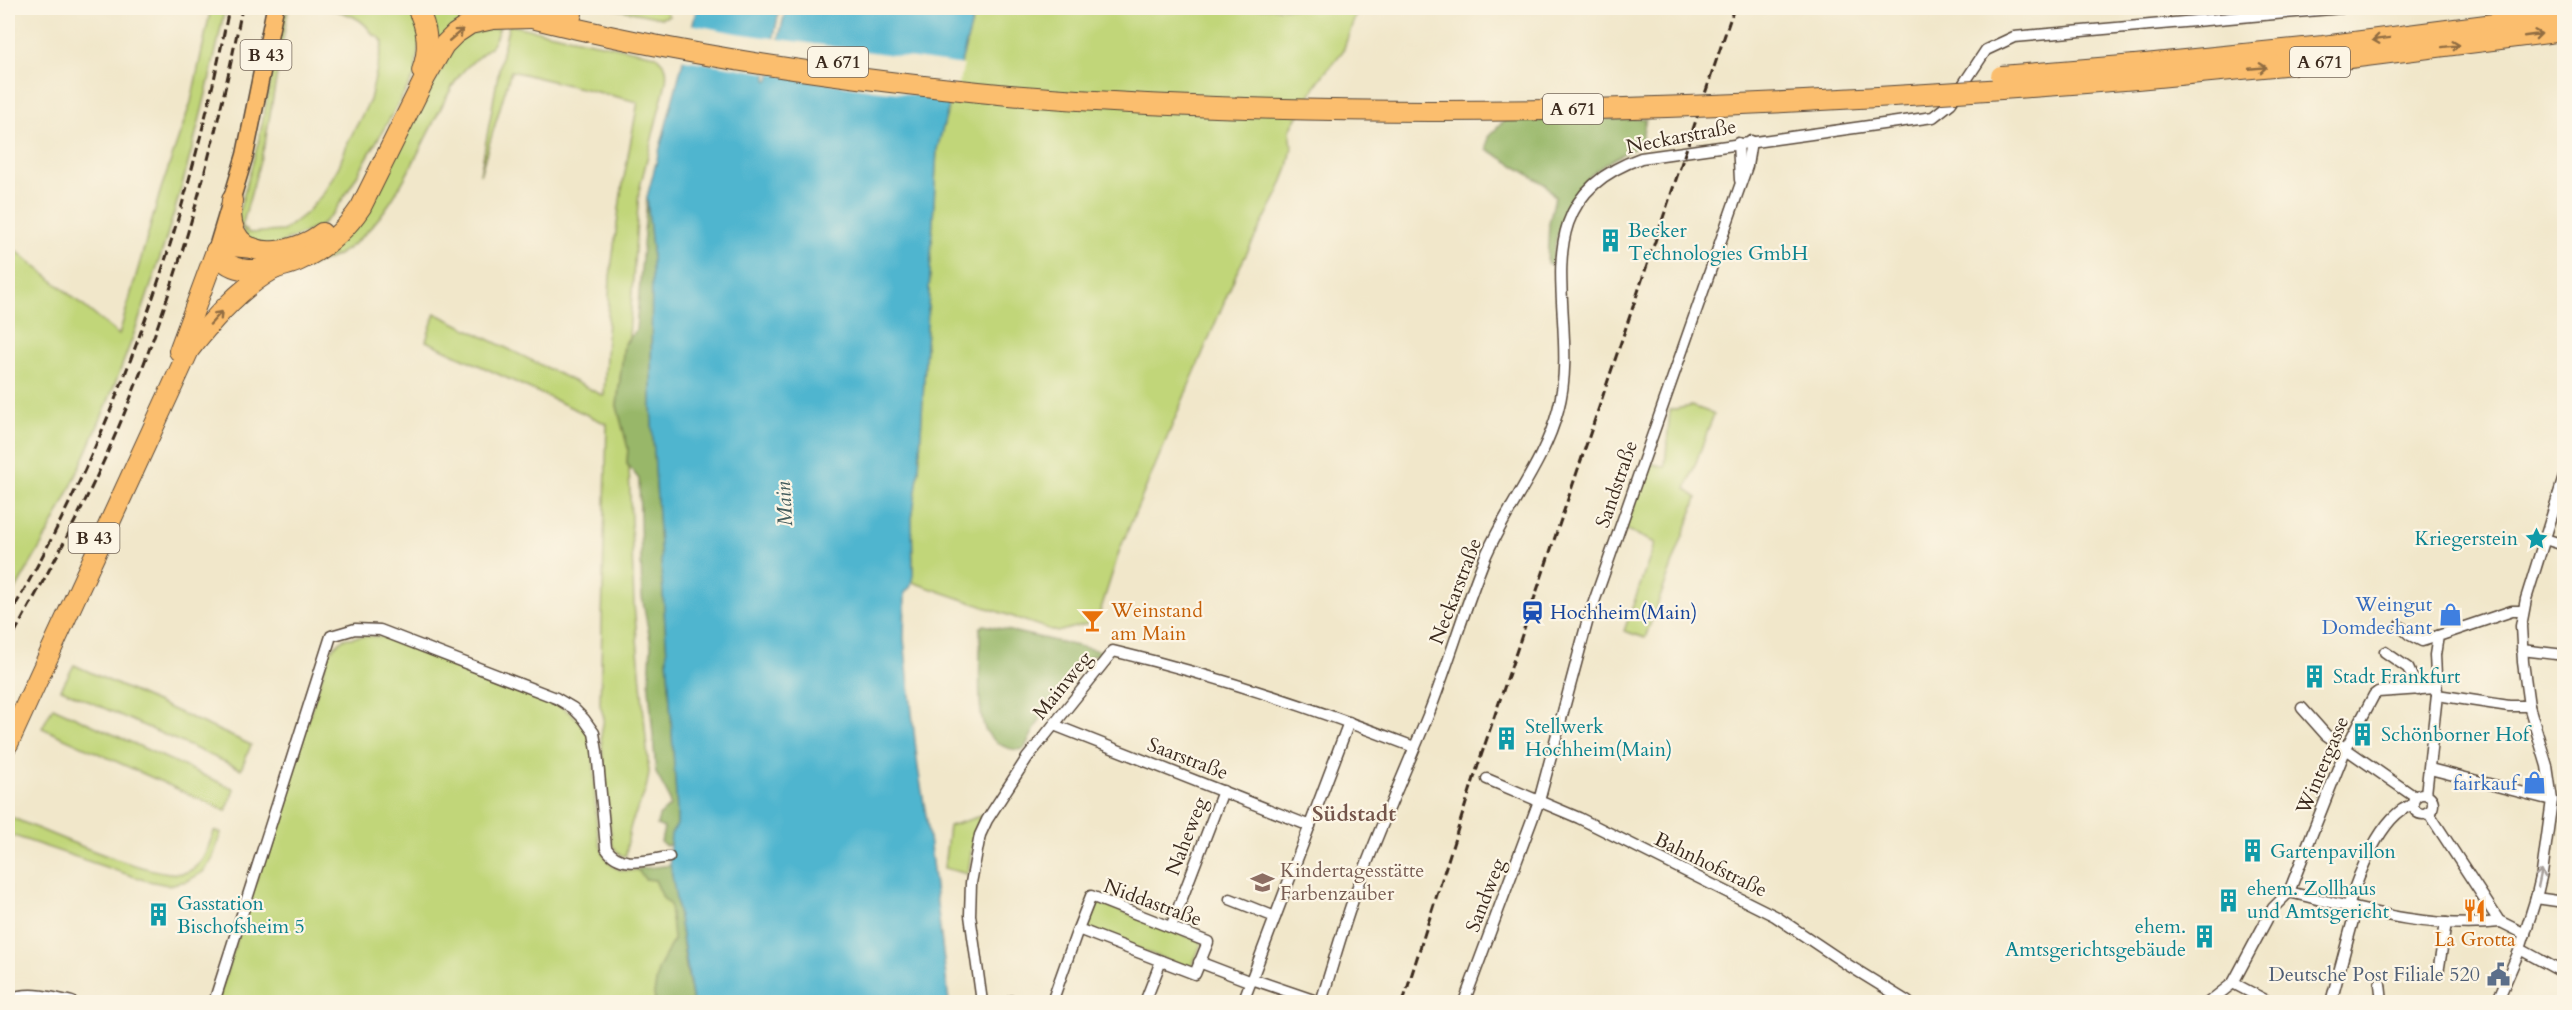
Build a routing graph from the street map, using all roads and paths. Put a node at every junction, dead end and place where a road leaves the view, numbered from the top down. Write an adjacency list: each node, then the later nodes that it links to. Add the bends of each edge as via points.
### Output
1 (275, 8): 14 (main road, B 43)
2 (417, 8): 15 (highway, via 428,41 423,68 354,194 332,223 310,241 282,250)
3 (491, 8): 6 (highway, A 671)
4 (2342, 8): 11 (street, Neckarstraße, via 2014,37 1986,50 1952,104 1933,117)
5 (567, 11): 6 (highway, A 671); 9 (highway, A 671)
6 (539, 13): 9 (highway, A 671); 17 (highway, one-way to 6, via 319,250 354,217 435,60 455,34 470,24)
7 (2565, 15): 10 (highway, A 671, one-way to 10)
8 (2565, 31): 10 (highway, A 671, one-way to 8, via 2380,55)
9 (658, 39): 10 (highway, A 671, bridge, via 947,76 1098,89 1283,97 1528,97 1740,91)
10 (2136, 72)
11 (1751, 141): 12 (street, Neckarstraße); 13 (street, Sandstraße)
12 (1738, 143): 13 (street, Sandstraße); 38 (street, Neckarstraße, via 1625,163 1596,182 1575,210 1561,256 1565,357 1558,409 1548,438 1488,552)
13 (1740, 183): 45 (street, Sandstraße, via 1588,619)
14 (232, 200): 15 (highway, via 235,234); 16 (main road, B 43)
15 (253, 248): 16 (highway, via 232,246)
16 (216, 251): 17 (highway, via 228,265 238,269); 18 (highway, B 43)
17 (274, 269): 19 (highway, one-way to 17, via 180,367 201,334 228,304)
18 (171, 373): 19 (highway, B 43); 33 (highway, B 43)
19 (155, 422): 37 (highway, B 43)
20 (2565, 477): 21 (street)
21 (2545, 539): 22 (street); 23 (street)
22 (2565, 545)
23 (2523, 611): 25 (street, via 2512,611); 26 (street)
24 (2400, 626): 25 (street, via 2422,641)
25 (2439, 636): 30 (street, via 2435,655)
26 (2522, 650): 28 (street); 31 (street)
27 (2385, 652): 29 (street, via 2408,668)
28 (2565, 655)
29 (2418, 690): 30 (street, Wintergasse); 39 (street, Wintergasse, via 2376,693)
30 (2437, 692): 31 (street, Wintergasse, via 2509,706); 40 (street)
31 (2529, 706): 44 (street)
32 (2302, 708): 39 (street, via 2326,735)
33 (12, 712): 35 (highway, B 43)
34 (1349, 722): 36 (street, Mainweg, via 1170,664 1113,651); 38 (street, Mainweg); 47 (street)
35 (8, 724)
36 (1054, 725): 42 (street, Saarstraße); 71 (street, Mainweg, via 1027,758 987,820 976,847 970,915)
37 (8, 744)
38 (1414, 747): 75 (street, Neckarstraße, via 1352,902)
39 (2346, 748): 43 (street); 49 (street, Wintergasse)
40 (2430, 769): 43 (street); 44 (street)
41 (1487, 779): 45 (street, Bahnhofstraße)
42 (1223, 791): 47 (street, Saarstraße); 57 (street, Naheweg)
43 (2418, 798): 46 (street, via 2418,813); 46 (street, via 2433,804); 53 (street, via 2383,830 2363,863)
44 (2553, 800): 50 (street, one-way to 44)
45 (1539, 801): 76 (street, Sandweg); 77 (street, Bahnhofstraße, via 1775,916)
46 (2428, 812): 55 (street)
47 (1310, 826): 54 (street)
48 (669, 857): 70 (street, via 624,862 606,848 594,733 573,708 380,630 355,629 331,636)
49 (2289, 892): 53 (street); 66 (street, Wintergasse, via 2273,908)
50 (2536, 898): 52 (street); 59 (street)
51 (1230, 899): 54 (street)
52 (2565, 903)
53 (2352, 908): 56 (street, via 2400,920); 80 (street)
54 (1275, 917): 65 (street)
55 (2500, 922): 56 (street); 59 (street)
56 (2446, 923): 63 (street)
57 (1171, 927): 58 (street, Niddastraße, via 1091,896); 62 (street, Niddastraße, via 1208,942)
58 (1078, 929): 61 (street); 72 (street)
59 (2525, 934): 60 (street)
60 (2520, 949): 64 (street); 82 (street)
61 (1161, 962): 62 (street, via 1195,974); 73 (street)
62 (1199, 962): 65 (street)
63 (2438, 973)
64 (2565, 973)
65 (1252, 980): 74 (street); 75 (street)
66 (2233, 984): 78 (street); 79 (street)
67 (2380, 984): 81 (street)
68 (8, 999): 69 (street, via 38,994)
69 (72, 1002)
70 (214, 1002)
71 (982, 1002)
72 (1052, 1002)
73 (1145, 1002)
74 (1243, 1002)
75 (1320, 1002)
76 (1464, 1002)
77 (1908, 1002)
78 (2209, 1002)
79 (2269, 1002)
80 (2331, 1002)
81 (2382, 1002)
82 (2497, 1002)

